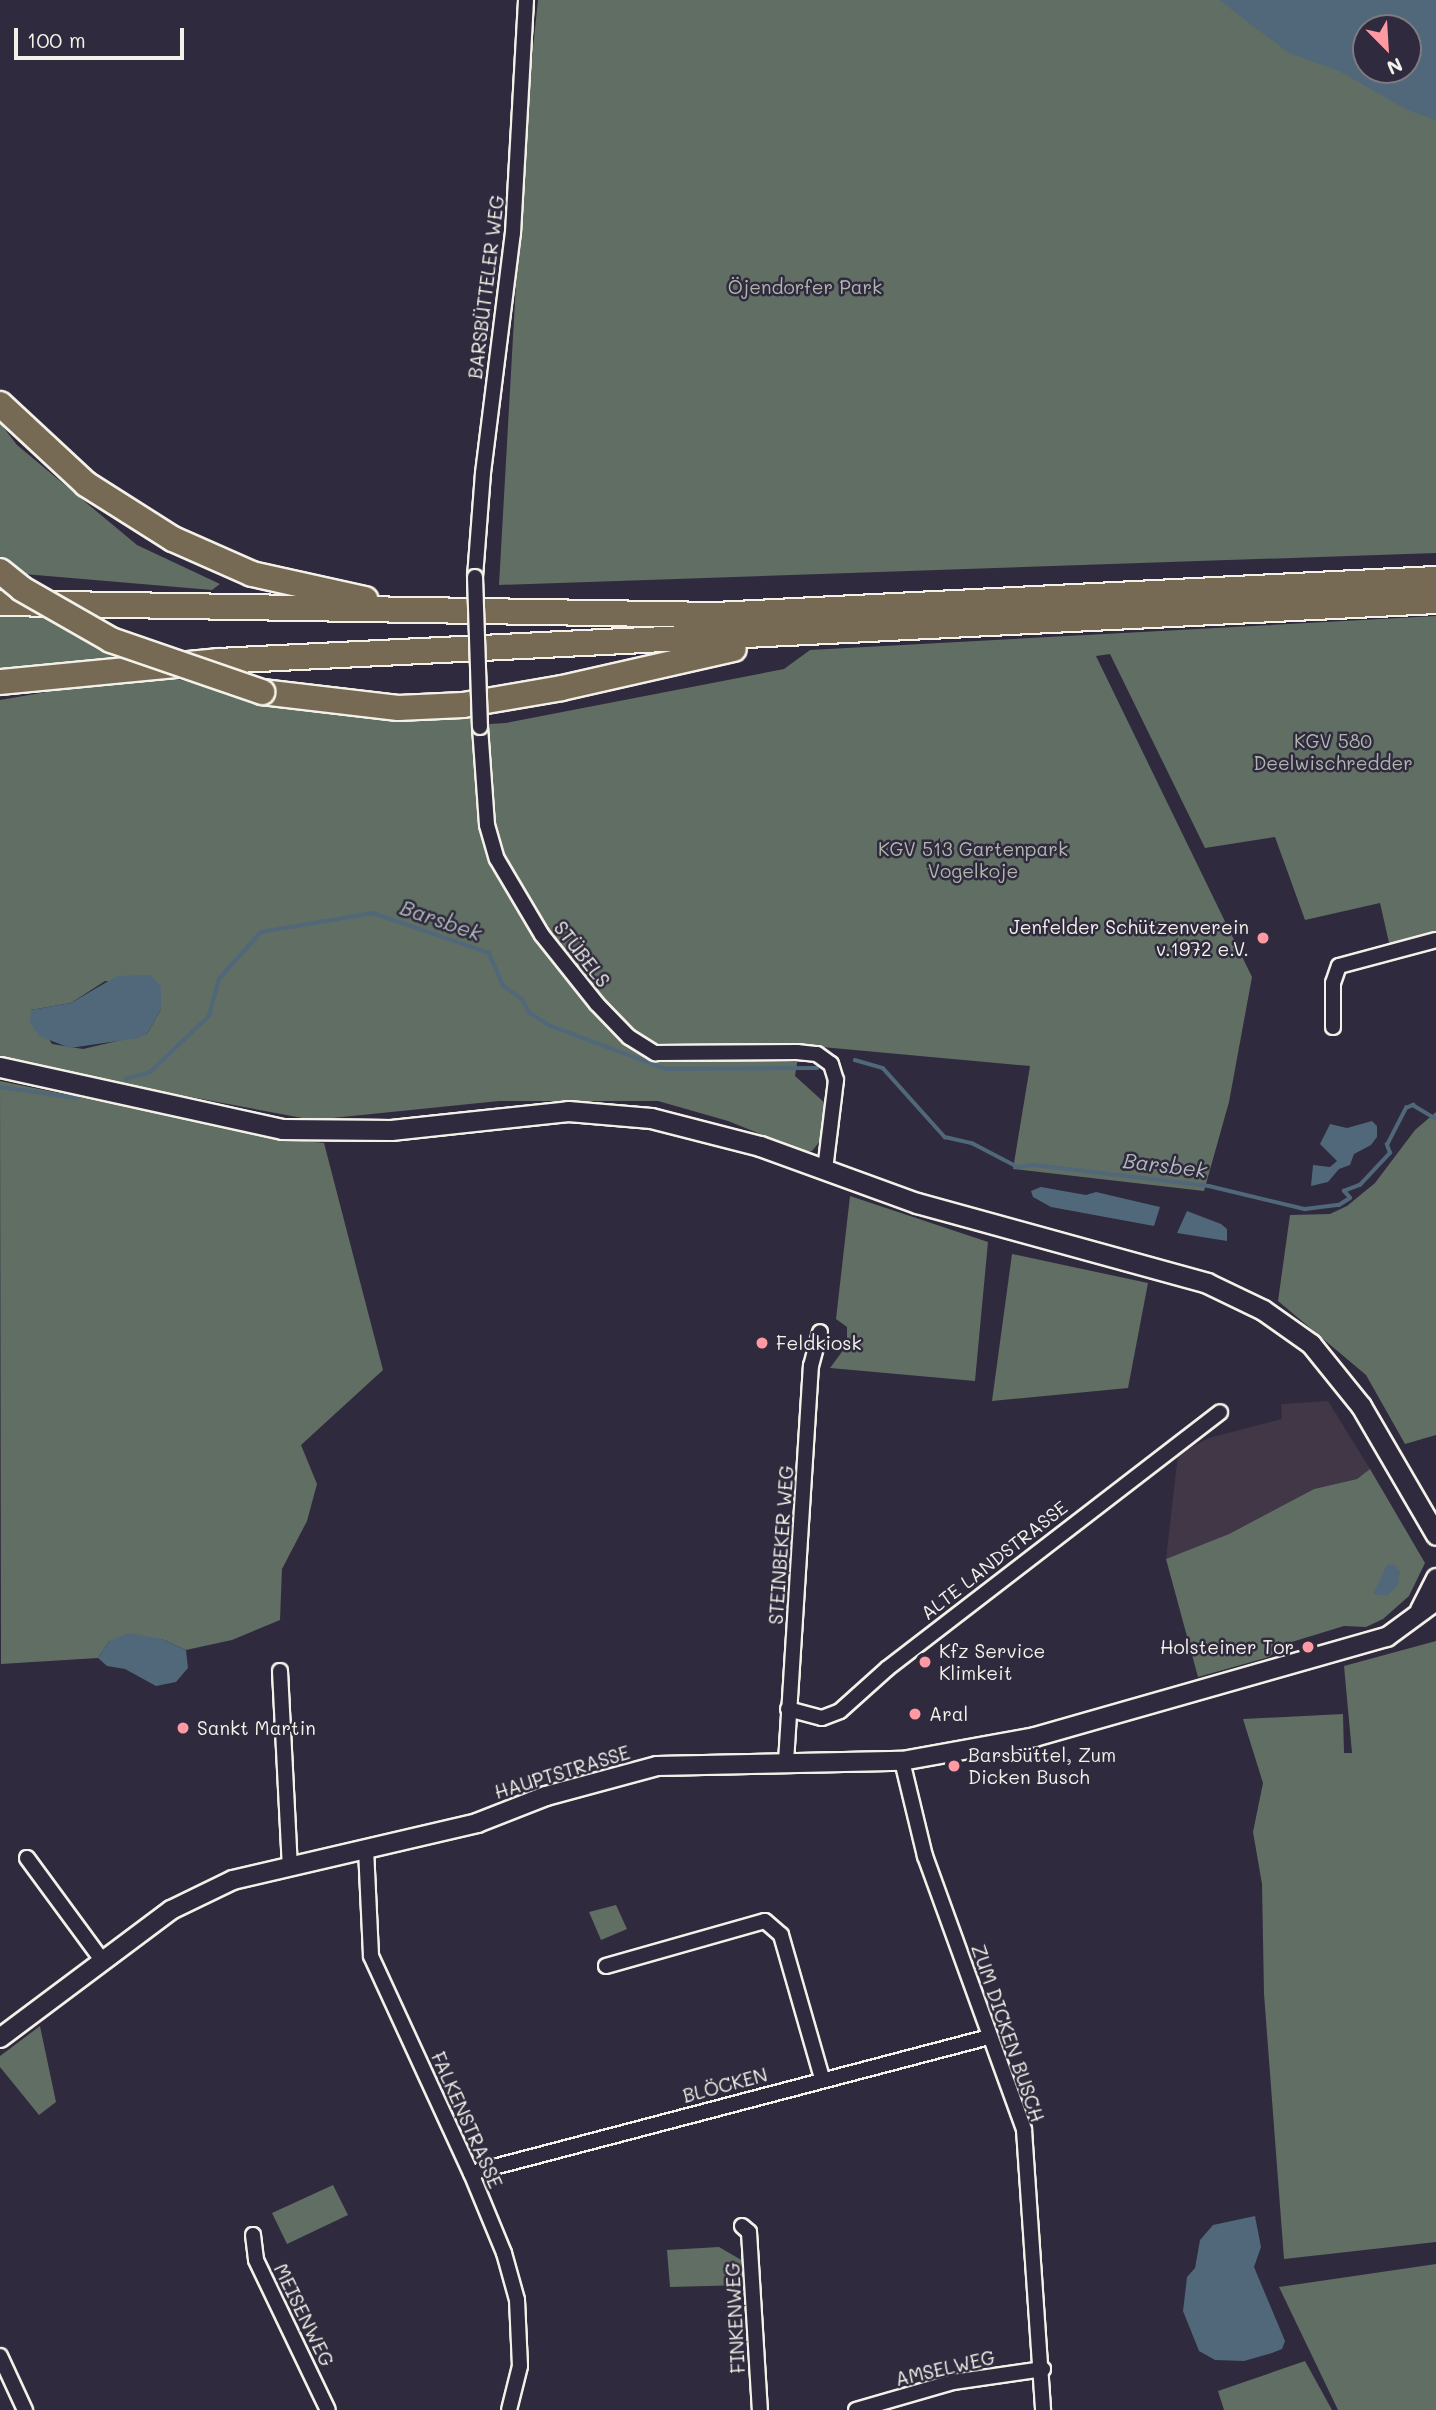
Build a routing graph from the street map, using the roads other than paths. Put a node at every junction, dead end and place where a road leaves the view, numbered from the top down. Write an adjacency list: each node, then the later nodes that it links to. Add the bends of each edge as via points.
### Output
1 (526, 0): 4 (street, BARSBÜTTELER WEG, via 513,233 483,472)
2 (0, 404): 8 (highway, via 86,484 199,552 298,587)
3 (0, 571): 9 (highway, bridge, via 22,589 111,640 262,692 398,708 464,705 707,654)
4 (475, 577): 14 (street, STÜBELS, bridge, via 487,825 497,859 542,935 597,1004 629,1037 655,1054 797,1052 817,1054 831,1064 836,1080)
5 (1436, 579): 8 (highway, via 791,614)
6 (1436, 601): 9 (highway)
7 (0, 603): 8 (highway)
8 (446, 613)
9 (864, 629): 10 (highway, via 218,662)
10 (0, 682)
11 (1436, 940): 12 (street, via 1339,966 1333,983)
12 (1333, 1027)
13 (0, 1067): 14 (main road, via 282,1129 391,1130 568,1111 651,1118 724,1135)
14 (825, 1169): 17 (main road, via 917,1202 1207,1283 1264,1310 1311,1344 1361,1406)
15 (820, 1332): 21 (street, STEINBEKER WEG, via 811,1366)
16 (1220, 1412): 21 (street, ALTE LANDSTRASSE, via 888,1668 840,1712 822,1718)
17 (1436, 1535)
18 (1436, 1577): 19 (street)
19 (1428, 1606): 22 (street, HAUPTSTRASSE, via 1387,1637 1035,1737)
20 (281, 1671): 26 (street)
21 (788, 1709): 23 (street, STEINBEKER WEG)
22 (902, 1761): 23 (street, HAUPTSTRASSE); 30 (street, ZUM DICKEN BUSCH, via 925,1856)
23 (786, 1762): 24 (street, HAUPTSTRASSE, via 657,1766 546,1796 477,1823)
24 (366, 1849): 26 (street, HAUPTSTRASSE); 32 (street, FALKENSTRASSE, via 371,1956)
25 (27, 1858): 27 (street)
26 (290, 1866): 27 (street, HAUPTSTRASSE, via 233,1880 189,1899)
27 (102, 1960): 29 (street, HAUPTSTRASSE)
28 (606, 1966): 31 (street, via 765,1921 780,1935)
29 (0, 2038)
30 (989, 2038): 31 (street, BLÖCKEN); 36 (street, ZUM DICKEN BUSCH, via 1024,2130)
31 (822, 2078): 32 (street, BLÖCKEN)
32 (471, 2173): 39 (street, FALKENSTRASSE, via 504,2253 517,2300 520,2366)
33 (742, 2226): 40 (street, FINKENWEG, via 749,2232)
34 (253, 2235): 38 (street, MEISENWEG, via 256,2260)
35 (0, 2356): 37 (street)
36 (1043, 2368): 41 (street, AMSELWEG, via 953,2382); 42 (street, ZUM DICKEN BUSCH)
37 (25, 2410)
38 (328, 2410)
39 (509, 2410)
40 (760, 2410)
41 (856, 2410)
42 (1043, 2410)

